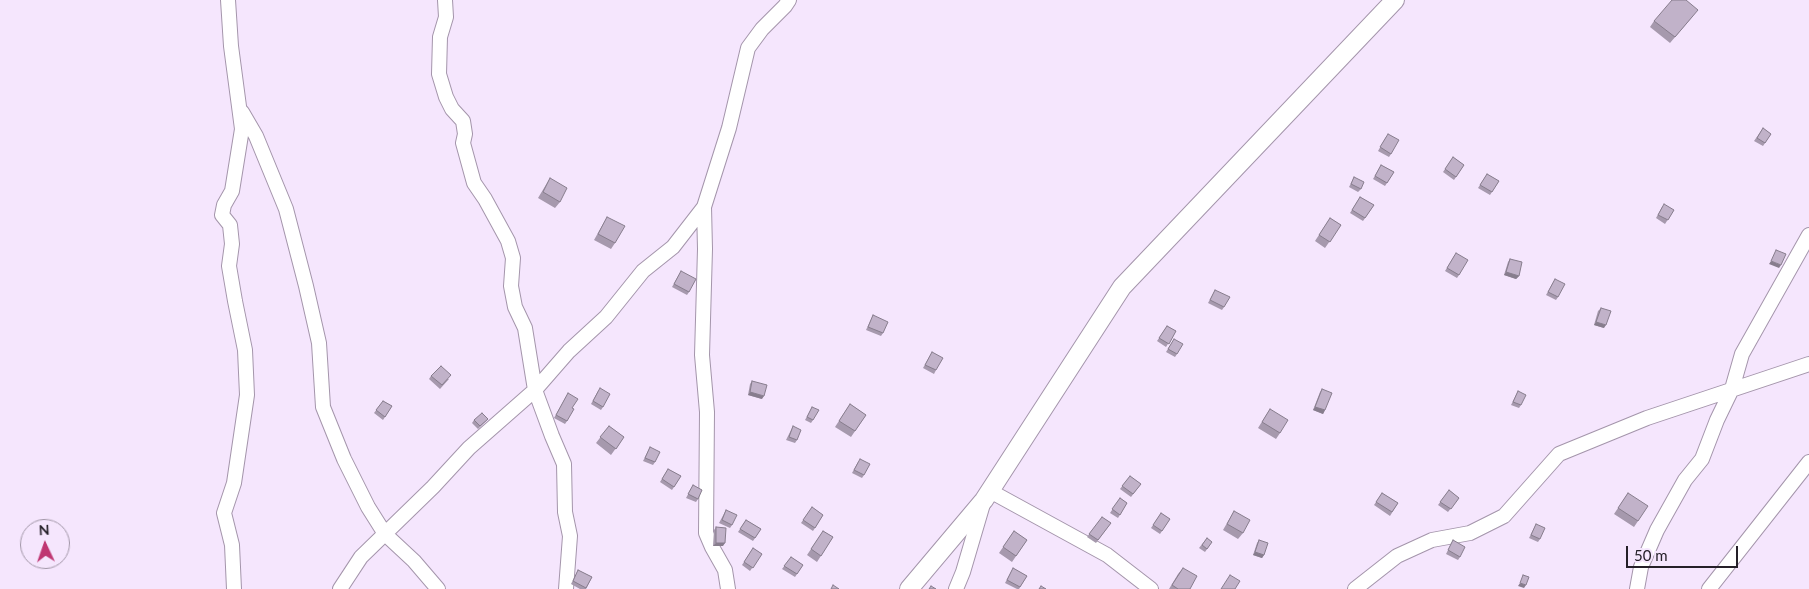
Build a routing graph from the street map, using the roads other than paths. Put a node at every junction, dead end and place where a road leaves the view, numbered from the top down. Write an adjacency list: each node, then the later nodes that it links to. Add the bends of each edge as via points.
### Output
1 (228, 0): 5 (street)
2 (445, 0): 10 (street, via 439,74 452,109 463,121 463,143 474,184 511,249 511,286 525,328)
3 (789, 0): 6 (street, via 748,48 729,128)
4 (1395, 0): 12 (street, via 1122,287)
5 (238, 104): 13 (street, via 256,136 286,209 319,343 323,407 344,459); 14 (street, via 242,129 232,191 222,215 230,225 229,266 245,350 247,386 234,483 224,513 232,545)
6 (704, 207): 10 (street, via 673,247 643,271 606,317 569,351); 18 (street, via 702,354 707,412 706,533 725,570)
7 (1809, 235): 9 (street, via 1742,354)
8 (1809, 364): 9 (street)
9 (1732, 389): 22 (street, via 1647,418 1560,454 1504,516 1470,533 1432,540 1397,556); 23 (street, via 1702,459 1685,480 1657,530)
10 (535, 390): 13 (street, via 469,448); 17 (street, via 564,464 565,512 570,536)
11 (1809, 462): 24 (street)
12 (987, 496): 19 (street); 20 (street); 21 (street, via 1108,555)
13 (385, 534): 15 (street, via 361,557); 16 (street)
14 (234, 589)
15 (340, 589)
16 (438, 589)
17 (566, 589)
18 (728, 589)
19 (909, 589)
20 (956, 589)
21 (1152, 589)
22 (1355, 589)
23 (1636, 589)
24 (1709, 589)

